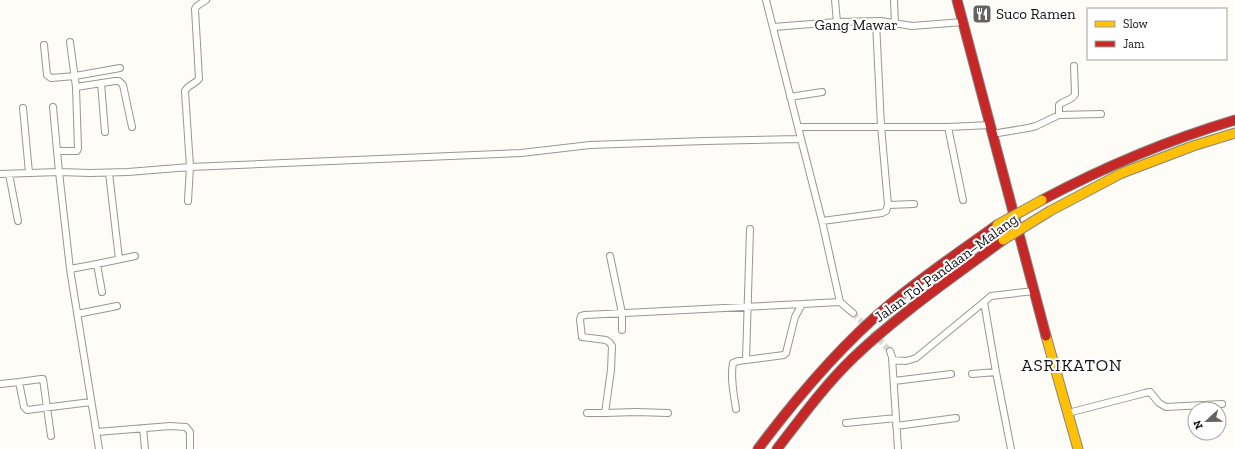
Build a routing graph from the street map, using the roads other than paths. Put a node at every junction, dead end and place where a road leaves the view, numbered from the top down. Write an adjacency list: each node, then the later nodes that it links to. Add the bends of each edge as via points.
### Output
1 (206, 0): 34 (street, via 195,9 199,79 186,89)
2 (766, 0): 10 (street)
3 (835, 0): 6 (street)
4 (894, 0): 9 (street)
5 (957, 0): 8 (main road)
6 (837, 22): 7 (street, Gang Mawar); 10 (street, Gang Mawar)
7 (876, 22): 9 (street, Gang Mawar); 25 (street)
8 (963, 22): 9 (street, Gang Mawar, via 912,26); 29 (main road)
9 (895, 23)
10 (773, 27): 19 (street)
11 (70, 42): 15 (street)
12 (44, 45): 15 (street, via 49,77)
13 (1074, 66): 23 (street, via 1075,94 1059,105)
14 (120, 68): 15 (street)
15 (75, 76): 17 (street)
16 (101, 83): 17 (street); 26 (street, via 115,81 123,85); 30 (street)
17 (76, 87): 33 (street, via 78,149)
18 (822, 92): 19 (street)
19 (790, 97): 27 (street)
20 (53, 107): 33 (street)
21 (24, 108): 36 (street)
22 (1101, 114): 23 (street)
23 (1059, 116): 29 (street, via 1036,126)
24 (1235, 120): 90 (main road, Jalan Tol Pandaan–Malang, bridge, via 1129,157 1066,187 997,225 876,316 802,392)
25 (881, 126): 27 (street); 28 (street); 43 (street)
26 (132, 127)
27 (798, 127): 32 (street)
28 (948, 127): 29 (street); 40 (street)
29 (991, 129): 52 (main road)
30 (105, 132)
31 (1235, 133): 91 (main road, Jalan Tol Pandaan–Malang, bridge, via 1122,173 1050,211 1003,240 907,311 852,359 828,384)
32 (801, 139): 34 (street, via 590,145 521,153); 45 (street)
33 (57, 151): 35 (street)
34 (190, 167): 37 (street); 41 (street)
35 (59, 172): 36 (street); 37 (street); 51 (street)
36 (30, 173): 39 (street)
37 (109, 173): 49 (street)
38 (0, 174): 39 (street)
39 (9, 174): 44 (street)
40 (963, 200)
41 (188, 201)
42 (914, 204): 43 (street)
43 (888, 205): 45 (street, via 882,213)
44 (18, 221)
45 (822, 221): 54 (street)
46 (750, 229): 58 (street)
47 (135, 256): 49 (street)
48 (610, 256): 59 (street)
49 (119, 259): 50 (street)
50 (97, 264): 51 (street); 53 (street)
51 (70, 269): 60 (street)
52 (1034, 291): 55 (street, via 992,296); 79 (main road)
53 (102, 292)
54 (840, 302): 56 (street); 61 (street)
55 (984, 302): 65 (street, via 916,358 906,361); 66 (street)
56 (802, 304): 58 (street); 64 (street, via 795,317 786,353)
57 (117, 306): 60 (street)
58 (748, 307): 59 (street); 64 (street)
59 (622, 313): 62 (street); 77 (street, via 580,317 582,337 606,340 612,346)
60 (77, 314): 72 (street)
61 (853, 314)
62 (622, 330)
63 (890, 351): 65 (street)
64 (746, 360): 75 (street, via 733,363)
65 (892, 360): 69 (street)
66 (996, 372): 68 (street); 93 (street)
67 (951, 374): 69 (street)
68 (972, 374)
69 (894, 381): 80 (street)
70 (19, 382): 71 (street); 74 (street, via 25,410); 74 (street, via 43,379)
71 (0, 384)
72 (91, 402): 74 (street); 85 (street)
73 (1187, 406): 79 (street, via 1166,407 1158,403 1150,392)
74 (46, 408): 86 (street)
75 (736, 409)
76 (587, 413): 77 (street)
77 (605, 413): 78 (street)
78 (668, 413)
79 (1068, 413): 94 (main road)
80 (896, 418): 82 (street); 83 (street)
81 (956, 418): 83 (street)
82 (846, 423)
83 (896, 426): 92 (street)
84 (143, 428): 85 (street); 88 (street); 89 (street, via 186,427 190,432)
85 (97, 432): 87 (street)
86 (51, 436)
87 (99, 449)
88 (145, 449)
89 (190, 449)
90 (758, 449)
91 (777, 449)
92 (898, 449)
93 (1011, 449)
94 (1078, 449)

